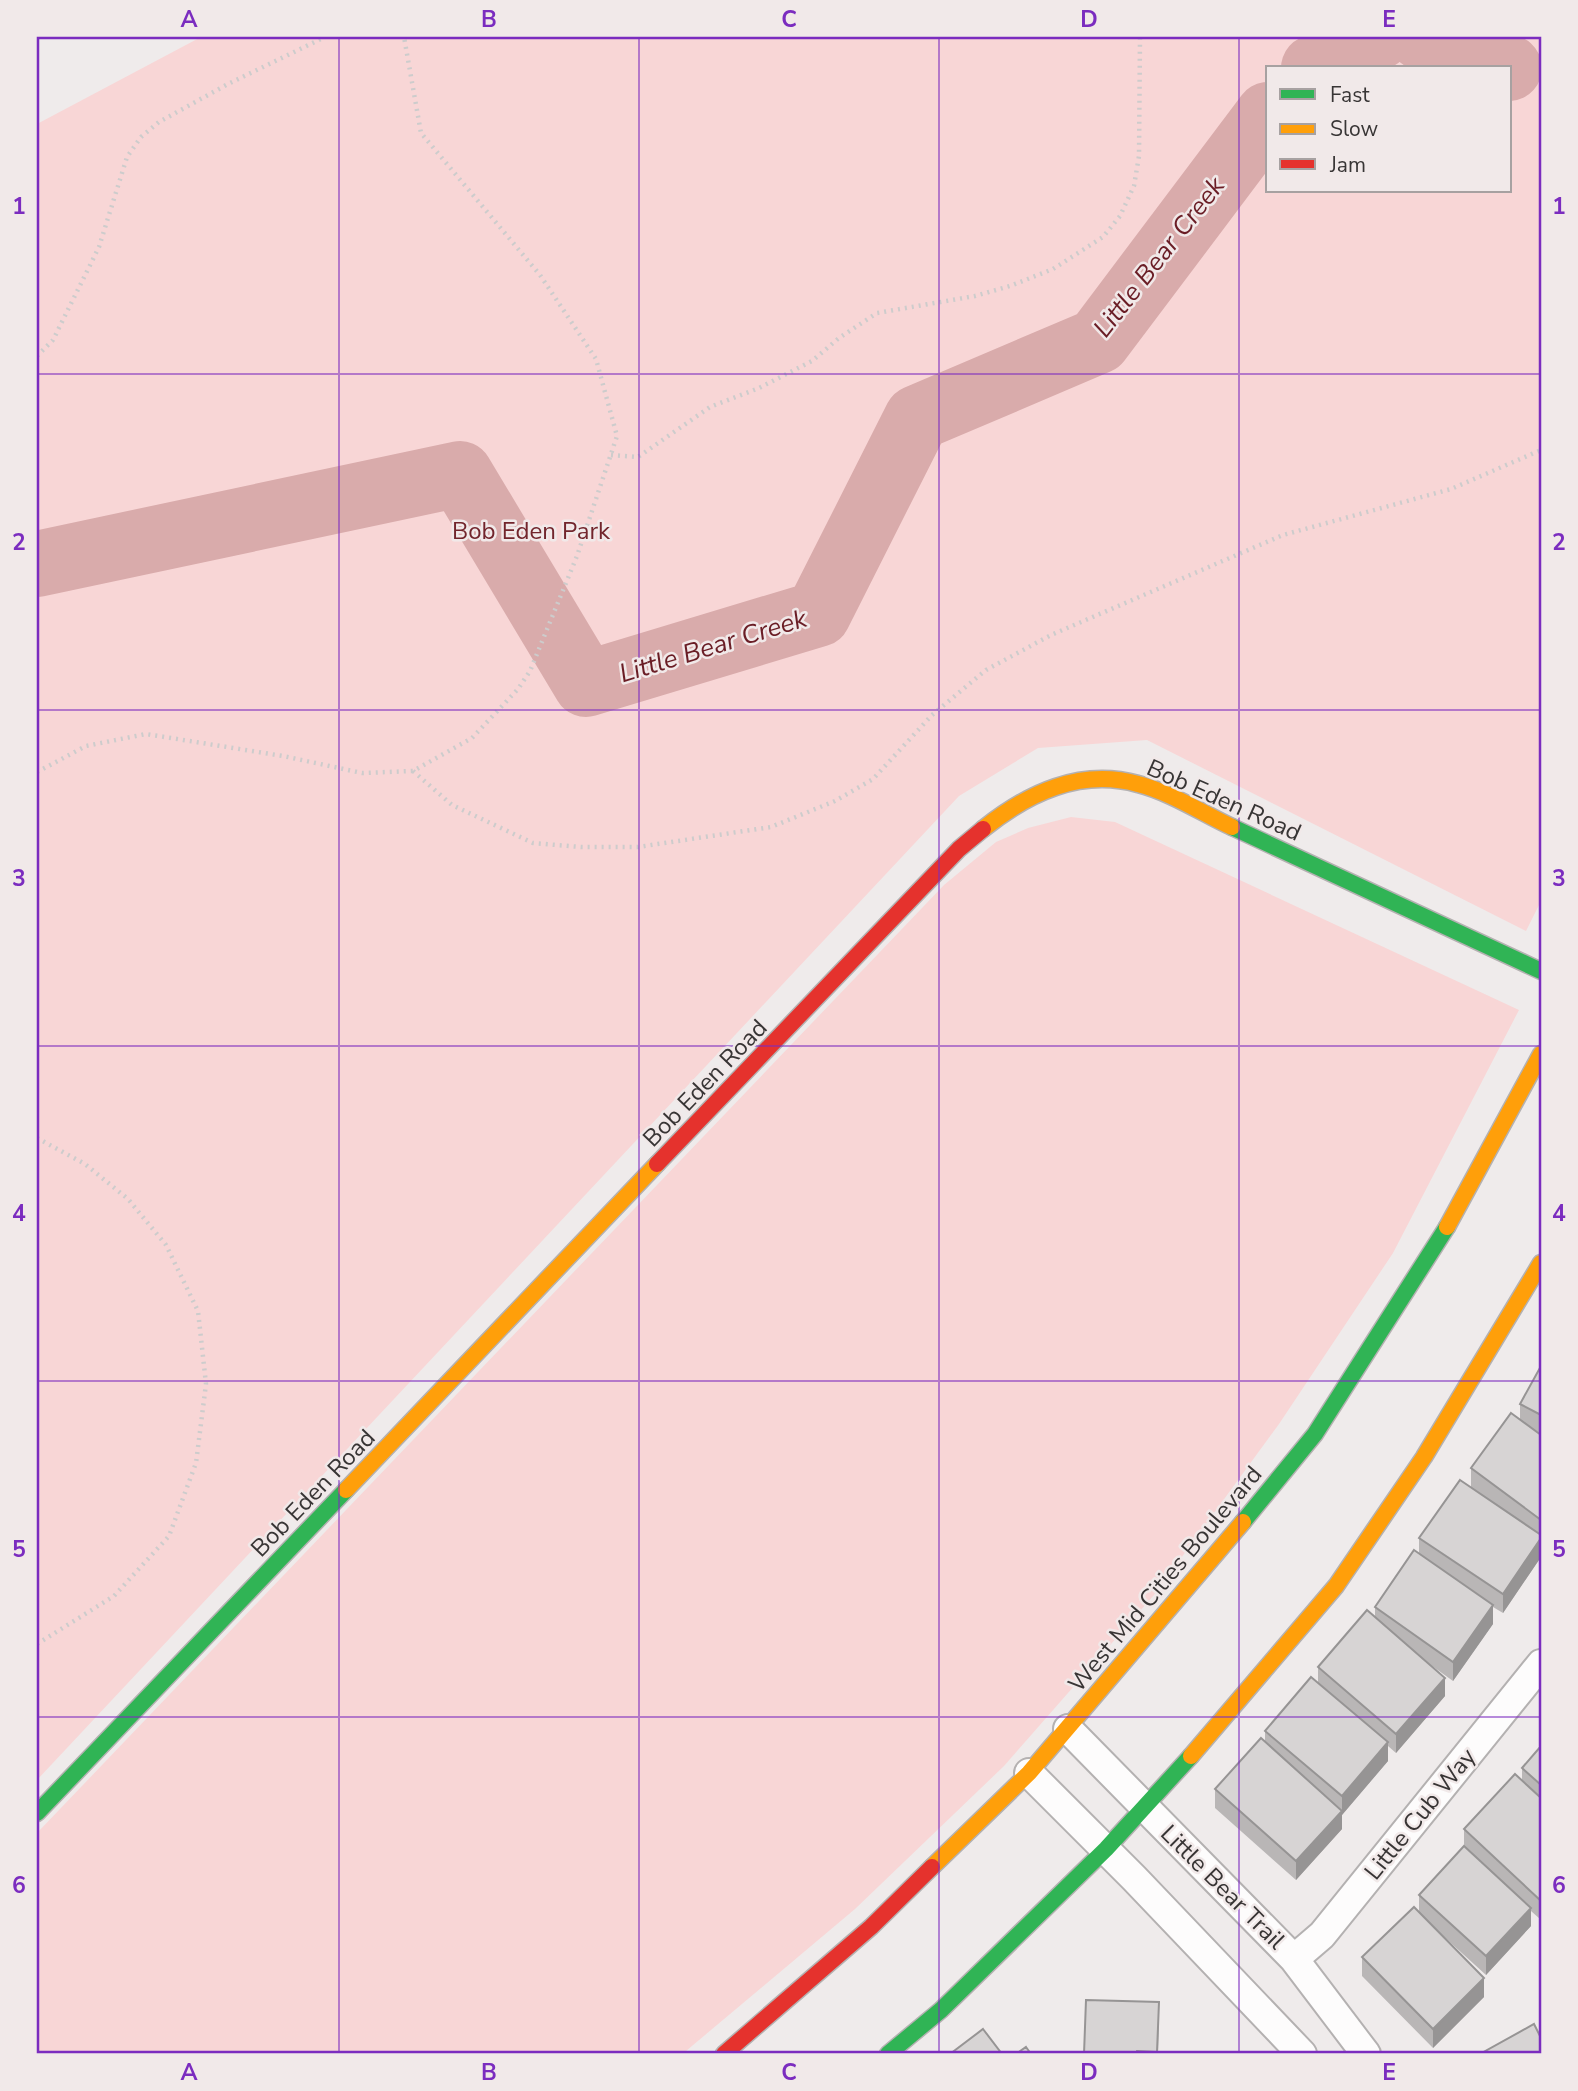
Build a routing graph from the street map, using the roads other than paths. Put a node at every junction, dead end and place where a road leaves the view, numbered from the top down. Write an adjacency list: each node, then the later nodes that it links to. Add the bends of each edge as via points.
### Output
1 (1541, 971): 8 (main road, Bob Eden Road, via 1139,783 1093,778 1048,789 1014,804 960,849)
2 (1541, 1054): 5 (main road, West Mid Cities Boulevard, via 1437,1245 1315,1434)
3 (1541, 1263): 7 (main road, via 1424,1457 1336,1586)
4 (1541, 1664): 10 (street, Little Cub Way, via 1322,1935)
5 (1068, 1729): 6 (main road, West Mid Cities Boulevard); 7 (street, Little Bear Trail)
6 (1029, 1773): 9 (street); 11 (main road, West Mid Cities Boulevard, via 871,1927)
7 (1144, 1808): 9 (main road); 10 (street, Little Bear Trail)
8 (37, 1814)
9 (1106, 1849): 12 (main road, via 941,2011); 13 (street)
10 (1294, 1959): 14 (street, Little Bear Trail)
11 (724, 2054)
12 (888, 2054)
13 (1302, 2054)
14 (1366, 2054)

